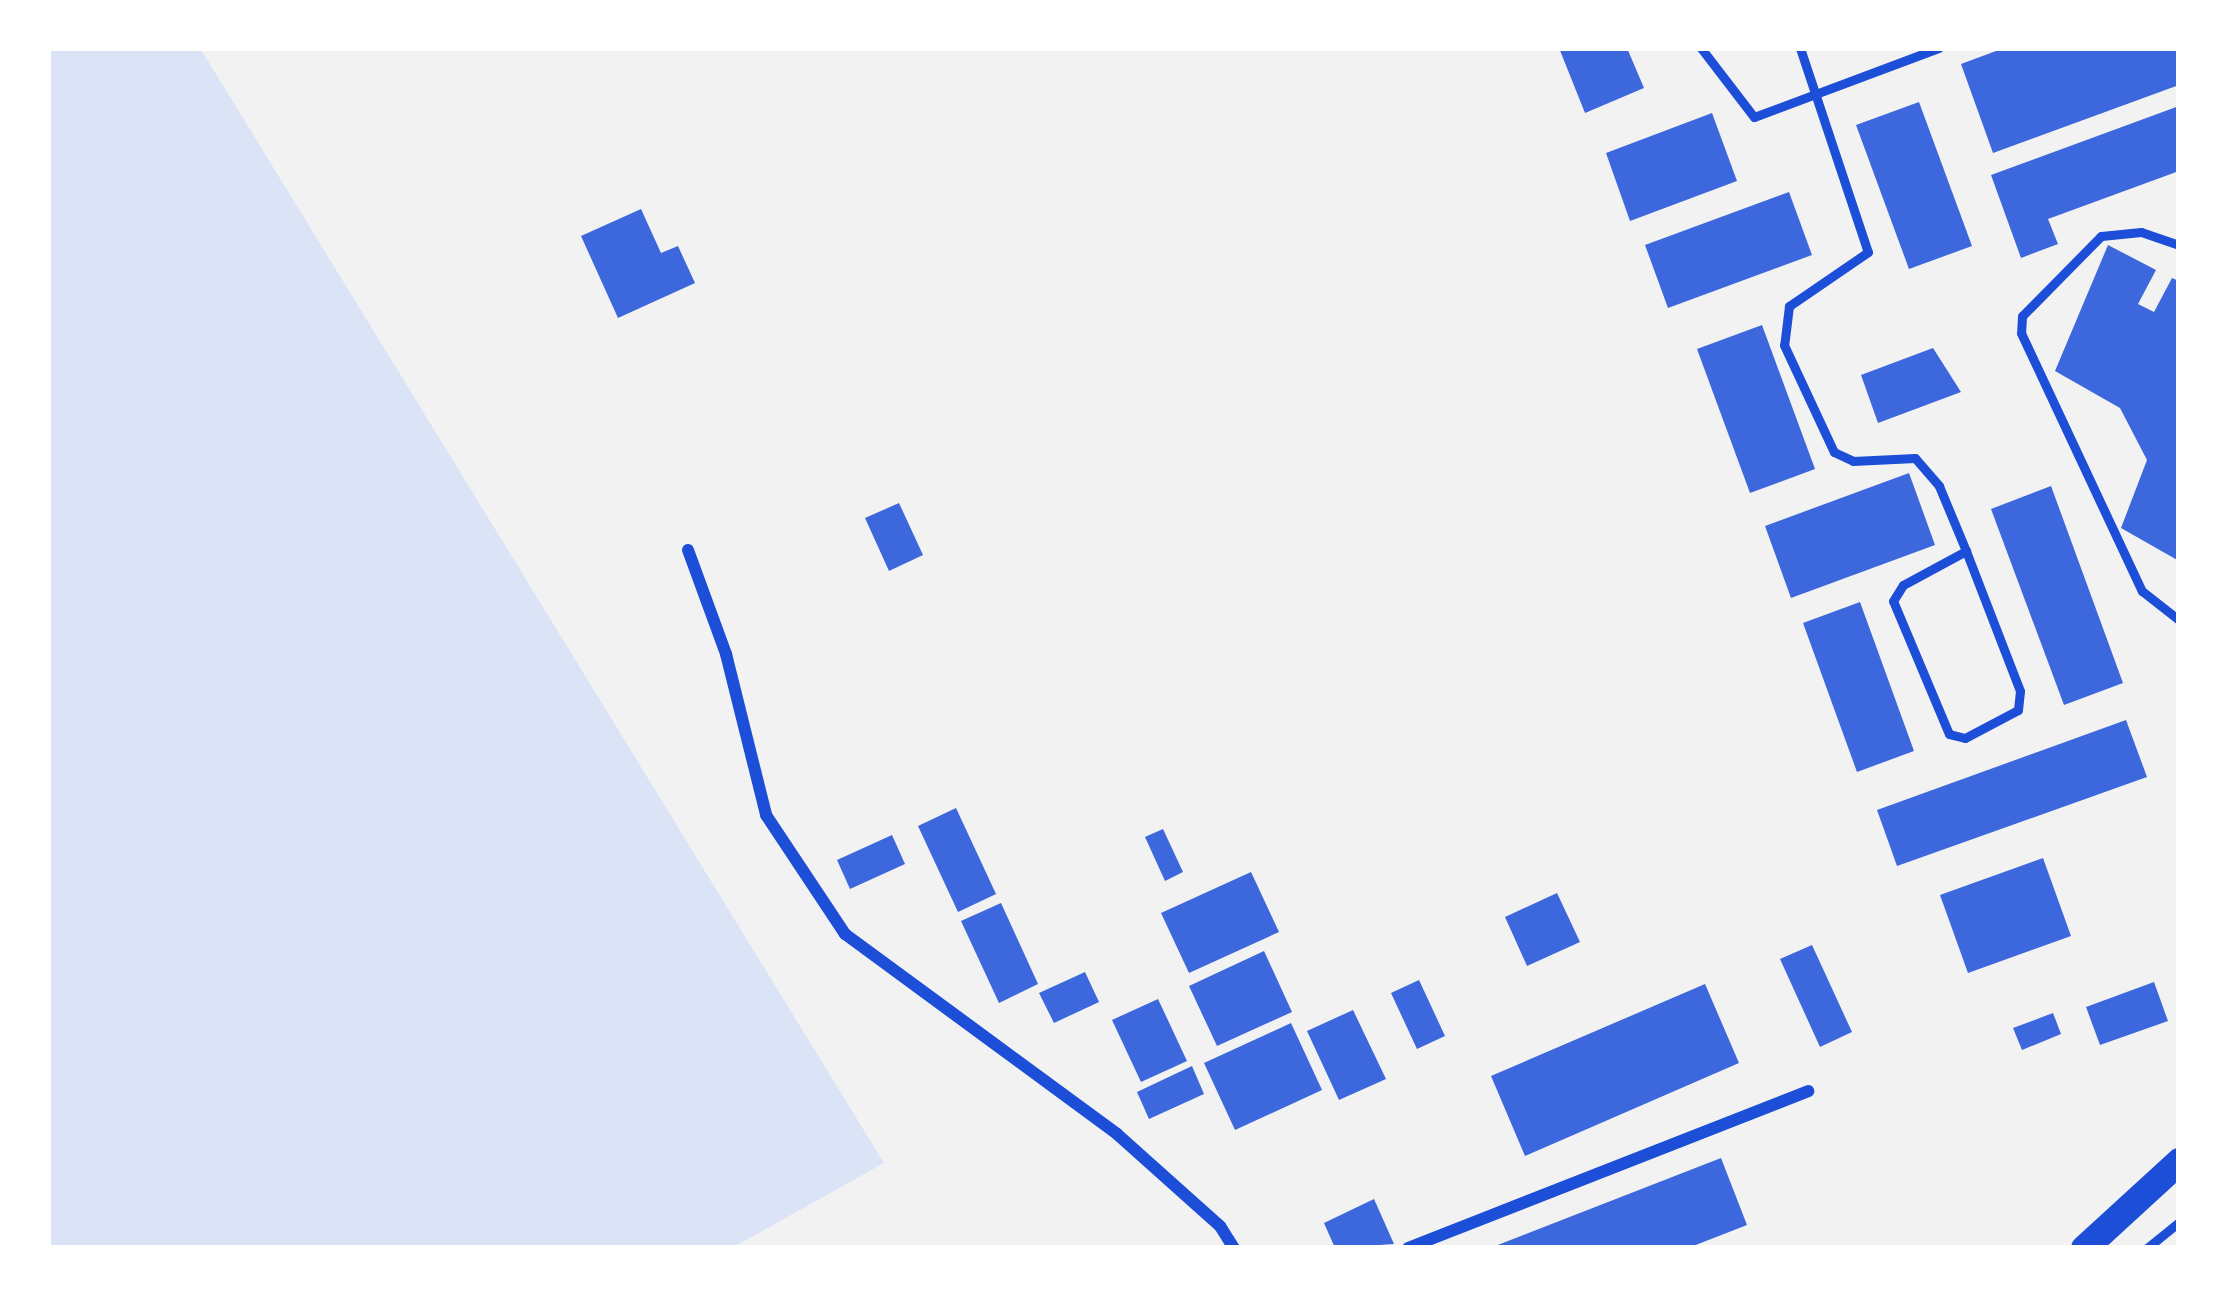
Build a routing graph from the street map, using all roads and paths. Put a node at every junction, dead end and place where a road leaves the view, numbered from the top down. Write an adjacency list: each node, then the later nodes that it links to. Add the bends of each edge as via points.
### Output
1 (1701, 48): 4 (lane, via 1754,117)
2 (1800, 48): 4 (lane)
3 (1939, 48): 4 (lane)
4 (1818, 94): 7 (lane, via 1868,252 1789,306 1784,345 1834,452 1853,461 1915,458 1939,486)
5 (2179, 245): 8 (lane, via 2141,232 2101,236 2022,316 2021,333 2142,591)
6 (688, 550): 12 (street, via 726,654 766,815 845,934 1117,1135 1220,1226)
7 (1966, 550): 7 (lane, via 2020,691 2018,710 1966,738 1948,734 1893,601 1903,584)
8 (2179, 620)
9 (1808, 1091): 13 (street)
10 (2179, 1161): 14 (main road)
11 (2179, 1222): 15 (lane)
12 (1234, 1248)
13 (1408, 1248)
14 (2084, 1248)
15 (2147, 1248)

